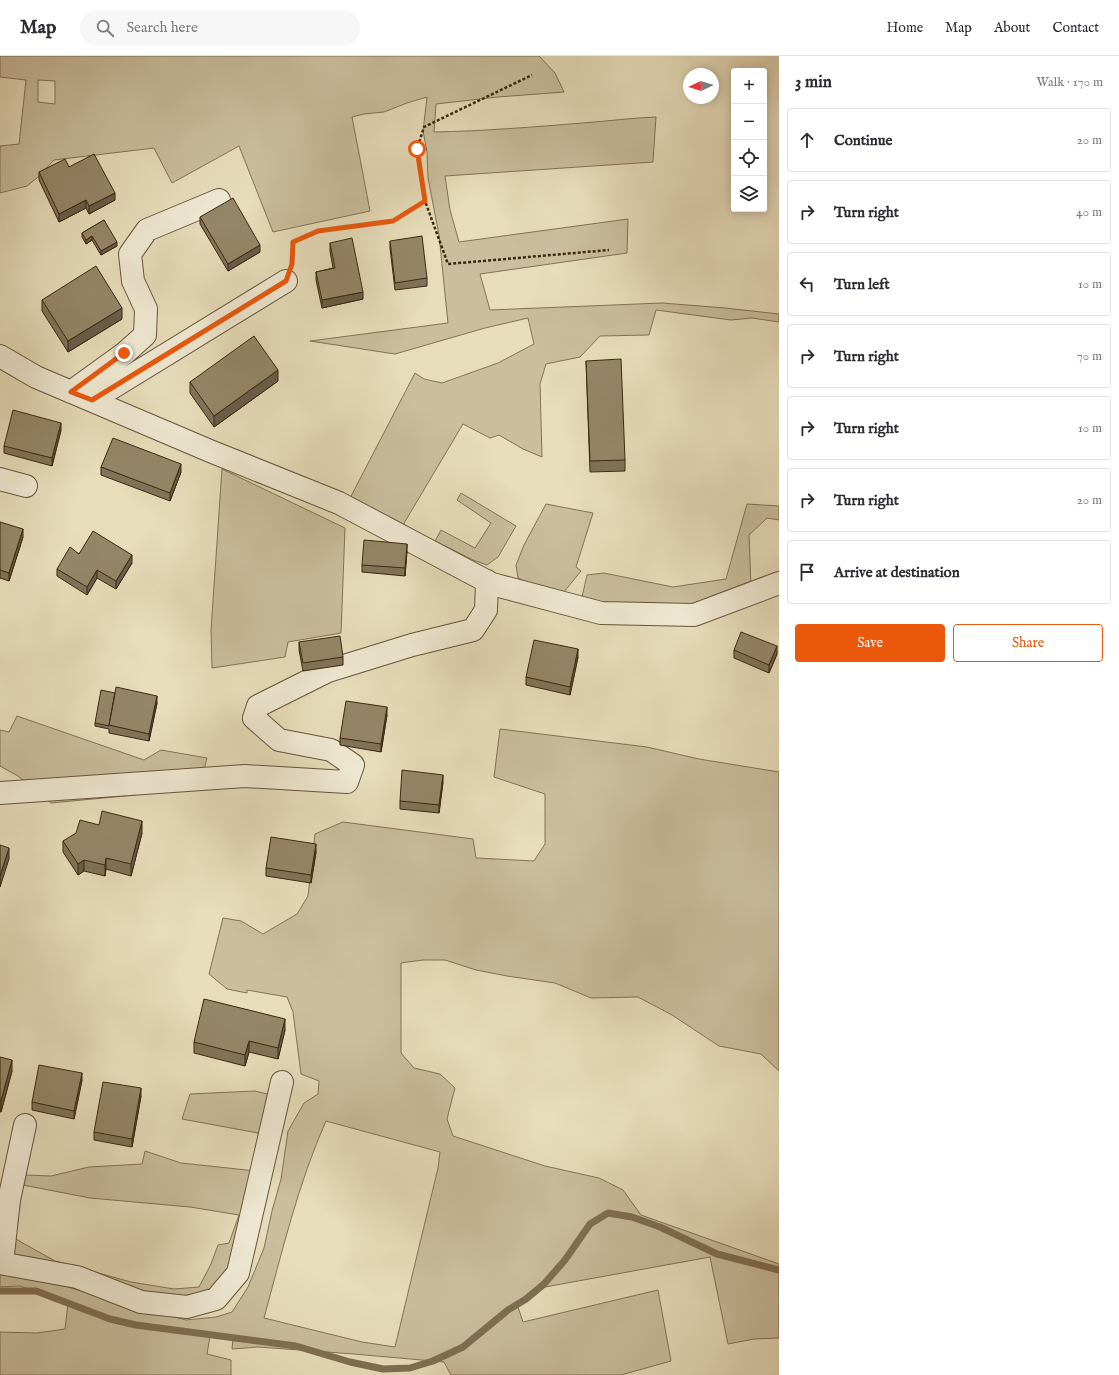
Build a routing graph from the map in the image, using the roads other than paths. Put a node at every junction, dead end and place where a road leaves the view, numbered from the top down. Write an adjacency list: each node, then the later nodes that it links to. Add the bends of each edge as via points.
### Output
1 (219, 200): 4 (street, via 147,230 130,254 133,281 146,309 145,335)
2 (286, 281): 5 (street)
3 (0, 356): 4 (street, via 36,377)
4 (71, 392): 5 (street)
5 (92, 400): 8 (street, via 339,503)
6 (0, 479): 7 (street)
7 (26, 486)
8 (488, 582): 9 (street, via 600,613 694,615); 10 (street, via 486,610 473,630 412,645 328,671 258,706 254,718 279,740 331,750 353,765 346,782 245,776)
9 (779, 583)
10 (0, 793)
11 (282, 1082): 13 (street, via 238,1273 216,1299 187,1307 141,1302 77,1277)
12 (25, 1125): 13 (street, via 8,1200)
13 (1, 1263)

